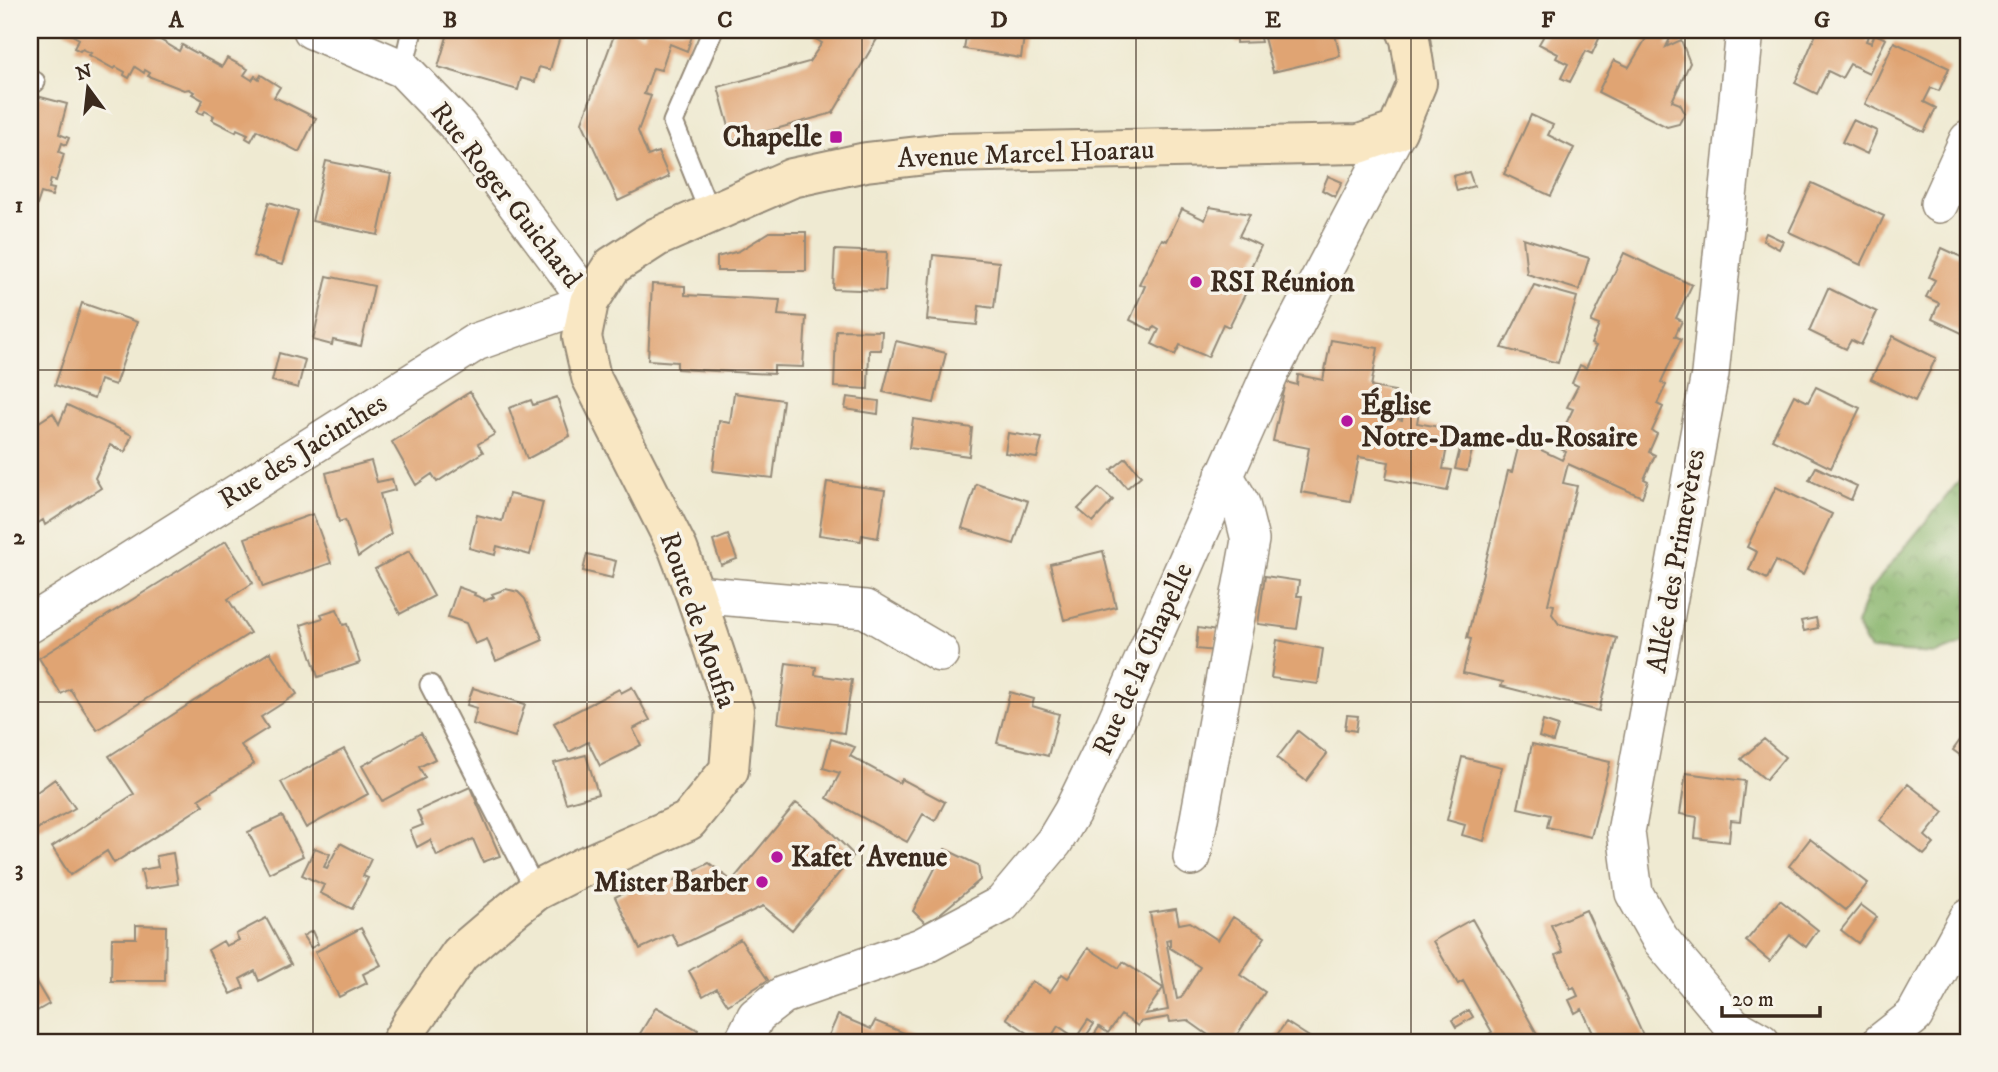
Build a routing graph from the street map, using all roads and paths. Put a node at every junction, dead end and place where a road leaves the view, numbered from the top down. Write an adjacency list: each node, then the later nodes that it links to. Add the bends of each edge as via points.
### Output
1 (313, 30): 7 (street, Rue Roger Guichard)
2 (373, 30): 7 (street)
3 (412, 30): 7 (lane)
4 (713, 30): 11 (lane, via 673,122)
5 (1406, 30): 8 (main road, via 1417,83)
6 (1745, 30): 21 (street, Allée des Primevères, via 1710,374 1626,832 1634,894 1660,939)
7 (403, 69): 12 (street, Rue Roger Guichard, via 458,126)
8 (1397, 131): 11 (main road, Avenue Marcel Hoarau, via 1359,144 944,153 792,178); 13 (street, Rue de la Chapelle, via 1272,369)
9 (1968, 140): 10 (street)
10 (1939, 204)
11 (710, 214): 12 (main road, Avenue Marcel Hoarau, via 657,237 612,266)
12 (589, 302): 14 (main road, Route de Moufia, via 582,337 591,377 678,549); 15 (street, Rue des Jacinthes, via 476,342)
13 (1224, 475): 18 (street, via 1241,504 1250,540); 23 (street, Rue de la Chapelle, via 1072,812 1054,842 1002,904 921,947 783,995 756,1016)
14 (695, 594): 16 (street, via 865,609); 19 (main road, Route de Moufia, via 734,710 729,770 688,821)
15 (30, 624)
16 (940, 653)
17 (430, 685): 19 (lane)
18 (1192, 857)
19 (536, 891): 22 (main road, Route de Moufia, via 460,954)
20 (1968, 918): 24 (street, via 1914,1016)
21 (1737, 1037)
22 (401, 1042)
23 (743, 1042)
24 (1881, 1042)

